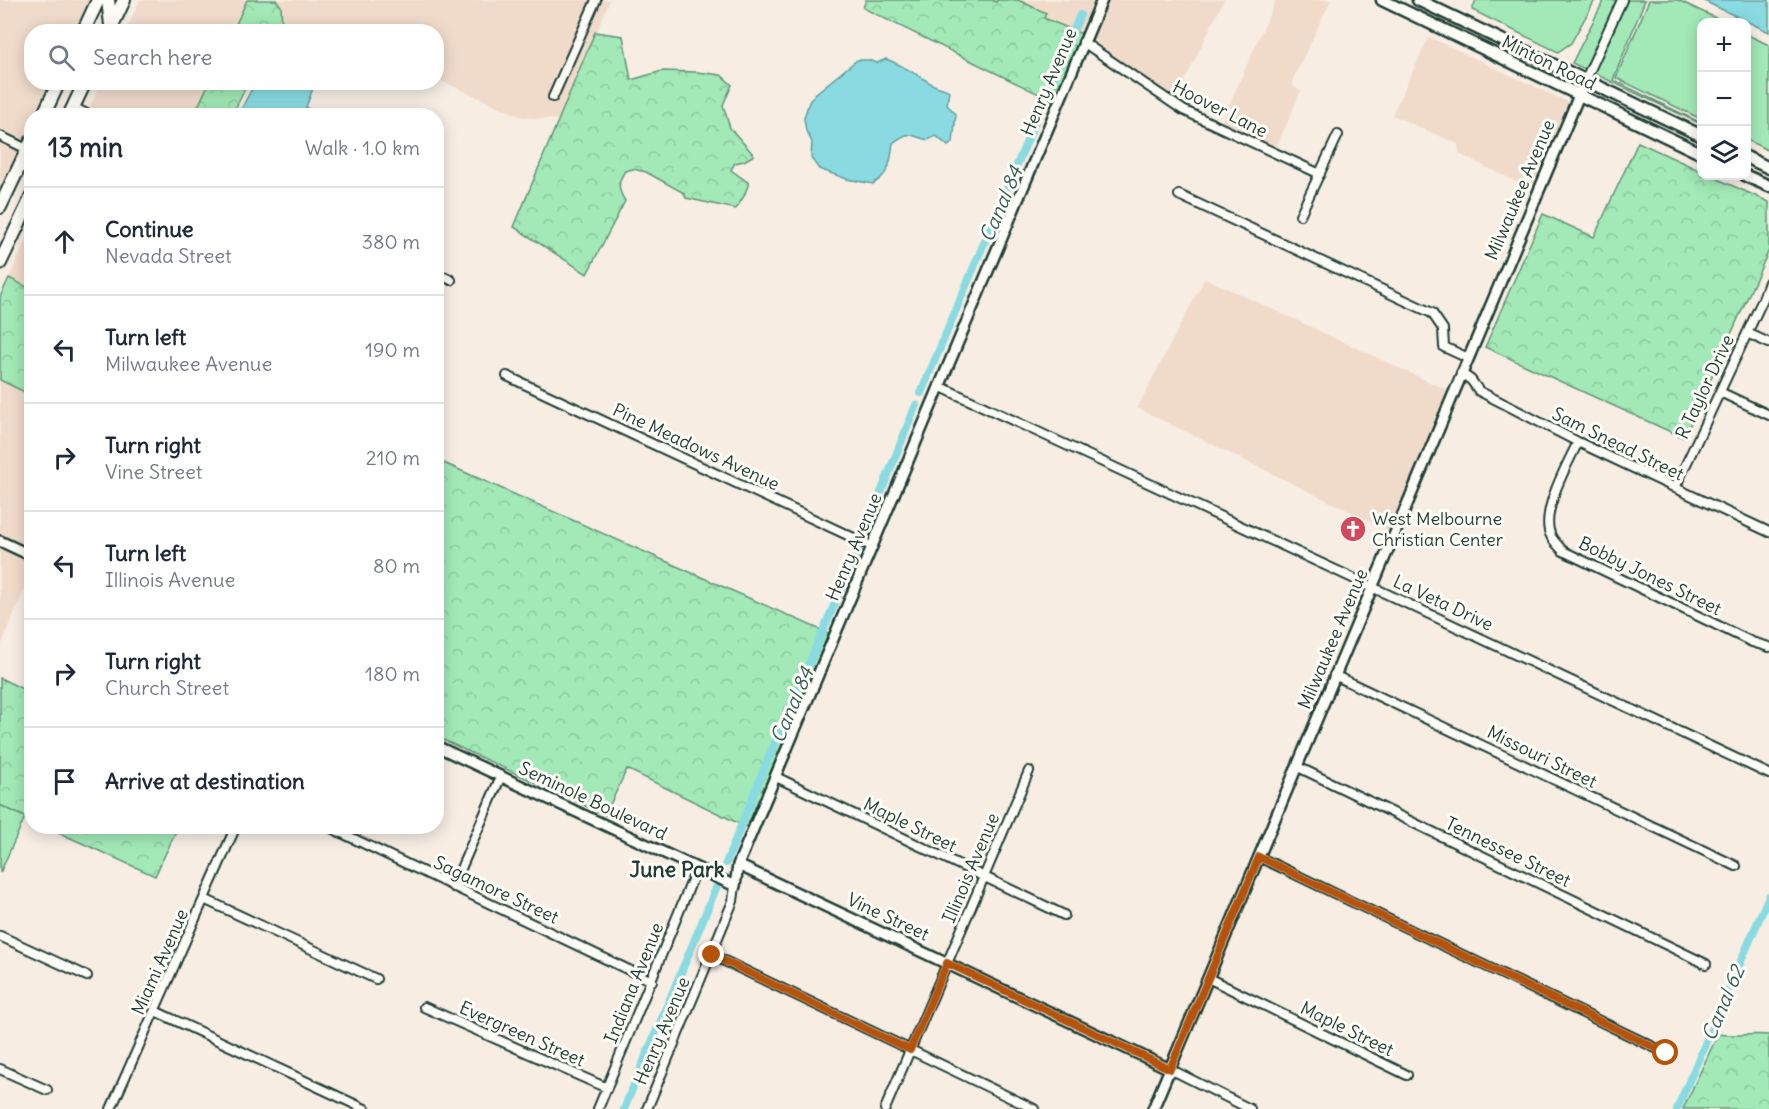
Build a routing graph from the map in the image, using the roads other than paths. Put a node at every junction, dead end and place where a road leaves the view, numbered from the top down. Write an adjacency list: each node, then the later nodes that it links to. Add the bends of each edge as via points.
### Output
1 (98, 0): 9 (main road)
2 (108, 0): 10 (main road)
3 (124, 0): 11 (main road)
4 (596, 0): 17 (street)
5 (1102, 0): 12 (street, Henry Avenue)
6 (1382, 0): 16 (main road, Minton Road)
7 (1418, 0): 13 (main road, Minton Road)
8 (1622, 0): 13 (street)
9 (87, 24)
10 (110, 24)
11 (112, 24)
12 (1083, 42): 28 (street, Hoover Lane, via 1183,110); 45 (street, Henry Avenue)
13 (1585, 81): 16 (street, Milwaukee Avenue); 20 (main road, Minton Road)
14 (55, 90): 18 (main road)
15 (81, 90): 19 (main road)
16 (1578, 95): 24 (main road, Minton Road); 42 (street, Milwaukee Avenue)
17 (553, 97)
18 (47, 108)
19 (72, 108)
20 (1697, 134)
21 (1338, 135): 28 (street)
22 (0, 136): 23 (street)
23 (24, 146)
24 (1697, 152)
25 (24, 160): 32 (main road)
26 (1751, 160): 27 (main road)
27 (1769, 168)
28 (1320, 174): 34 (street)
29 (1751, 178): 30 (main road)
30 (1769, 186)
31 (1179, 195): 42 (street, via 1432,314 1443,328 1444,347)
32 (0, 207)
33 (24, 213): 35 (main road)
34 (1300, 215)
35 (0, 263)
36 (444, 277): 37 (street)
37 (451, 280)
38 (1769, 282): 39 (street, R Taylor Drive)
39 (1766, 297): 40 (street, R Taylor Drive)
40 (1747, 333): 41 (street); 46 (street, R Taylor Drive)
41 (1769, 343)
42 (1468, 358): 43 (street, Milwaukee Avenue)
43 (1461, 374): 48 (street, Sam Snead Street, via 1479,390); 54 (street, Milwaukee Avenue)
44 (507, 376): 52 (street, Pine Meadows Avenue)
45 (939, 386): 52 (street, Henry Avenue); 54 (street, La Veta Drive)
46 (1720, 392): 47 (street); 49 (street, R Taylor Drive)
47 (1769, 415)
48 (1578, 442): 49 (street, Sam Snead Street); 55 (street, Bobby Jones Street, via 1547,519 1550,535 1563,551)
49 (1675, 488): 50 (street, Sam Snead Street)
50 (1769, 532)
51 (0, 541): 53 (street)
52 (872, 546): 62 (street, Henry Avenue)
53 (24, 552)
54 (1372, 586): 56 (street, Milwaukee Avenue); 60 (street, La Veta Drive)
55 (1769, 647)
56 (1334, 675): 58 (street, Milwaukee Avenue); 67 (street, Missouri Street)
57 (444, 750): 61 (street, Seminole Boulevard)
58 (1298, 767): 65 (street, Milwaukee Avenue); 77 (street, Tennessee Street)
59 (1029, 771): 69 (street, Illinois Avenue)
60 (1769, 774)
61 (501, 776): 68 (street, Seminole Boulevard); 71 (street)
62 (777, 777): 66 (street, Henry Avenue); 69 (street, Maple Street)
63 (232, 834): 72 (street, Miami Avenue)
64 (344, 834): 71 (street, Sagamore Street)
65 (1259, 857): 79 (street, Milwaukee Avenue); 85 (street)
66 (738, 865): 70 (street, Henry Avenue); 76 (street, Vine Street)
67 (1736, 866)
68 (697, 868): 70 (street, Seminole Boulevard); 81 (street, Indiana Avenue)
69 (984, 877): 73 (street, Maple Street); 76 (street, Illinois Avenue)
70 (735, 886): 75 (street, Henry Avenue)
71 (453, 887): 81 (street, Sagamore Street)
72 (204, 899): 80 (street); 83 (street, Miami Avenue)
73 (1064, 915)
74 (0, 936): 78 (street)
75 (712, 955): 84 (street); 94 (street, Henry Avenue)
76 (947, 963): 84 (street, Illinois Avenue); 87 (street, Vine Street)
77 (1706, 964)
78 (87, 975)
79 (1208, 978): 87 (street, Milwaukee Avenue); 88 (street, Maple Street)
80 (376, 979)
81 (652, 981): 89 (street, Indiana Avenue)
82 (424, 1007): 89 (street, Evergreen Street)
83 (155, 1011): 91 (street); 92 (street, Miami Avenue)
84 (910, 1050): 95 (street, Illinois Avenue); 96 (street)
85 (1666, 1053)
86 (0, 1069): 90 (street)
87 (1170, 1069): 97 (street, Milwaukee Avenue); 98 (street, Vine Street)
88 (1407, 1076)
89 (607, 1088): 93 (street, Indiana Avenue)
90 (47, 1090)
91 (360, 1108)
92 (111, 1109)
93 (598, 1109)
94 (647, 1109)
95 (885, 1109)
96 (1034, 1109)
97 (1153, 1109)
98 (1250, 1109)

